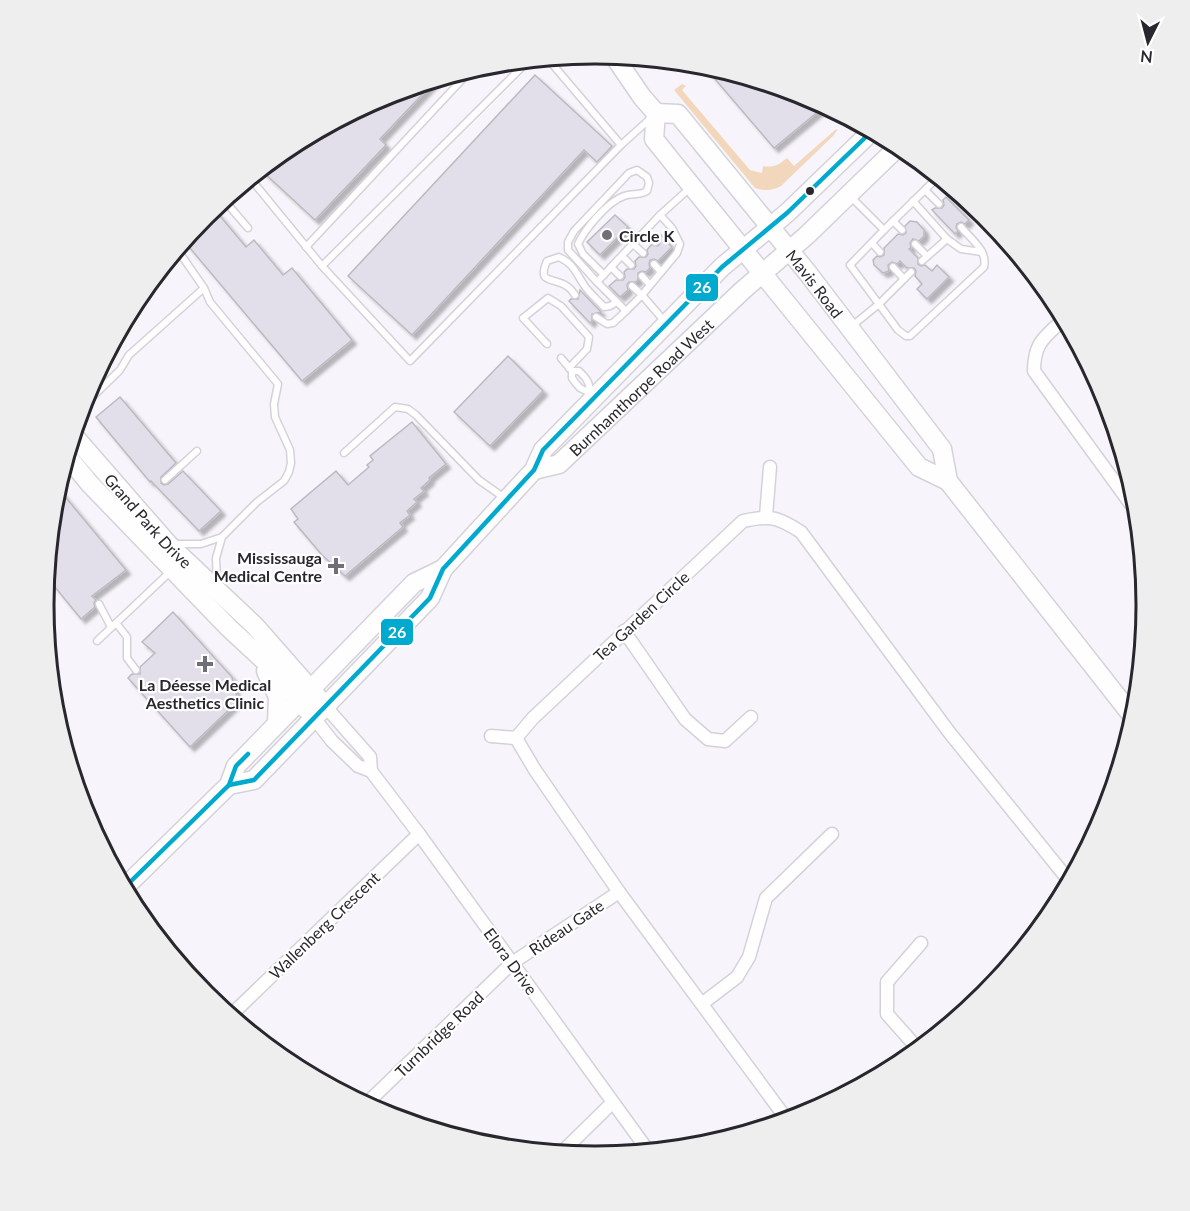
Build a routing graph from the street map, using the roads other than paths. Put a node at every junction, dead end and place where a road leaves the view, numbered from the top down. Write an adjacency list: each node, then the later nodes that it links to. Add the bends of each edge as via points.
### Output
1 (620, 65): 5 (main road)
2 (554, 66): 7 (lane)
3 (519, 70): 44 (lane)
4 (460, 82): 30 (lane)
5 (656, 113): 7 (lane); 11 (main road, Mavis Road, via 654,139); 19 (main road, Mavis Road, via 678,114)
6 (866, 137): 19 (main road, Burnhamthorpe Road West)
7 (621, 145): 44 (lane, via 410,361)
8 (892, 153): 13 (main road, Burnhamthorpe Road West)
9 (932, 183): 12 (lane)
10 (255, 185): 30 (lane)
11 (692, 187): 17 (lane); 31 (main road, Mavis Road)
12 (925, 190): 14 (lane); 15 (lane)
13 (849, 195): 22 (lane); 32 (main road, Burnhamthorpe Road West)
14 (913, 201): 18 (lane); 25 (lane)
15 (939, 204)
16 (230, 207): 21 (lane)
17 (660, 215): 24 (lane); 40 (lane, via 680,244)
18 (893, 221): 22 (lane); 23 (lane)
19 (771, 227): 31 (main road, Burnhamthorpe Road West); 32 (main road, Mavis Road)
20 (961, 227): 34 (lane)
21 (248, 228)
22 (884, 230): 27 (lane)
23 (902, 230)
24 (645, 232): 26 (lane); 28 (lane)
25 (947, 239): 34 (lane, via 961,249); 39 (lane)
26 (655, 242)
27 (872, 243): 33 (lane); 61 (lane, via 850,264)
28 (633, 244): 35 (lane); 38 (lane)
29 (915, 244): 39 (lane)
30 (306, 246): 44 (lane)
31 (743, 250): 49 (main road, Mavis Road); 64 (main road, Burnhamthorpe Road West)
32 (790, 250): 49 (main road, Burnhamthorpe Road West); 66 (main road, Mavis Road)
33 (880, 252)
34 (982, 252): 61 (lane, via 986,259 984,267 910,336 898,330)
35 (643, 253)
36 (666, 253): 40 (lane)
37 (182, 256): 57 (lane)
38 (622, 256): 43 (lane); 45 (lane)
39 (927, 256): 41 (lane)
40 (672, 259): 47 (lane)
41 (922, 261)
42 (654, 264): 47 (lane)
43 (631, 265)
44 (322, 266)
45 (611, 267): 50 (lane); 51 (lane)
46 (893, 267): 53 (lane)
47 (662, 272): 55 (lane)
48 (911, 272): 53 (lane)
49 (763, 273): 77 (main road, Burnhamthorpe Road West, via 560,465); 79 (main road, Mavis Road, via 919,467)
50 (604, 275): 54 (lane); 54 (lane, via 578,244 606,208 624,196 646,191 647,177 637,170 616,186 568,242 568,250)
51 (620, 276)
52 (642, 276): 55 (lane)
53 (904, 279): 61 (lane)
54 (597, 282): 60 (lane)
55 (650, 285): 59 (lane)
56 (632, 286): 59 (lane)
57 (204, 288): 70 (lane, via 129,355); 83 (lane, via 210,302 278,384 274,417 290,450 291,463 284,481)
58 (575, 295): 60 (lane, via 544,275 547,261 560,256 573,266 584,286 604,307)
59 (642, 295): 62 (lane); 64 (lane)
60 (617, 302): 62 (lane)
61 (879, 304): 66 (lane)
62 (626, 311): 63 (lane, via 613,324)
63 (596, 317)
64 (666, 324): 71 (main road, Burnhamthorpe Road West)
65 (1058, 325): 80 (street, via 1038,344 1034,371)
66 (850, 328): 79 (main road, Mavis Road, via 942,449)
67 (547, 344): 69 (lane, via 524,318 548,298 561,306 589,337 587,349)
68 (561, 358): 69 (lane)
69 (571, 370): 71 (lane, via 581,389); 71 (lane, via 585,376)
70 (98, 391)
71 (592, 394): 77 (main road, Burnhamthorpe Road West, via 543,450)
72 (80, 442): 84 (main road, Grand Park Drive)
73 (198, 451): 78 (lane)
74 (344, 453): 81 (lane, via 395,407 408,409 479,480)
75 (73, 463): 86 (main road, Grand Park Drive)
76 (770, 467): 82 (street)
77 (534, 470): 81 (main road, Burnhamthorpe Road West)
78 (165, 480)
79 (948, 481): 95 (main road, Mavis Road)
80 (1125, 496)
81 (506, 499): 85 (main road, Burnhamthorpe Road West)
82 (766, 516): 91 (street, Tea Garden Circle, via 744,521); 104 (street, via 783,520 801,532 949,732)
83 (222, 537): 84 (lane, via 201,544); 87 (lane, via 216,558)
84 (168, 544): 87 (main road, Grand Park Drive)
85 (443, 568): 94 (main road, Burnhamthorpe Road West, via 414,583); 96 (main road, Burnhamthorpe Road West, via 430,598)
86 (173, 570): 89 (lane); 90 (main road, Grand Park Drive)
87 (218, 590): 94 (main road, Grand Park Drive, via 255,626)
88 (99, 604): 89 (lane)
89 (114, 625): 92 (lane); 93 (lane, via 127,637 127,658)
90 (229, 628): 94 (main road, Grand Park Drive); 98 (main road, via 230,635 270,676 278,697)
91 (624, 631): 97 (street, via 685,719 708,739 725,741); 100 (street, Tea Garden Circle)
92 (97, 641)
93 (136, 670)
94 (305, 695): 96 (main road, Grand Park Drive); 98 (main road, Burnhamthorpe Road West)
95 (1126, 708)
96 (319, 712): 101 (main road, Burnhamthorpe Road West, via 254,780); 102 (street, Elora Drive, via 370,757 371,771)
97 (751, 717)
98 (277, 724): 101 (main road, Burnhamthorpe Road West, via 236,766)
99 (491, 736): 100 (street)
100 (516, 738): 106 (street)
101 (229, 785): 105 (main road, Burnhamthorpe Road West)
102 (419, 834): 108 (street, Elora Drive); 110 (street, Wallenberg Crescent)
103 (832, 834): 109 (street, via 766,898 749,957 736,976)
104 (1064, 875)
105 (130, 882)
106 (620, 892): 108 (street, Rideau Gate); 109 (street)
107 (921, 943): 111 (street, via 887,982 887,1014)
108 (512, 963): 112 (street, Turnbridge Road); 113 (street, Elora Drive)
109 (702, 1003): 114 (street)
110 (236, 1010)
111 (913, 1043)
112 (372, 1098)
113 (612, 1103): 115 (street, Elora Drive); 116 (street)
114 (782, 1113)
115 (643, 1144)
116 (569, 1145)

